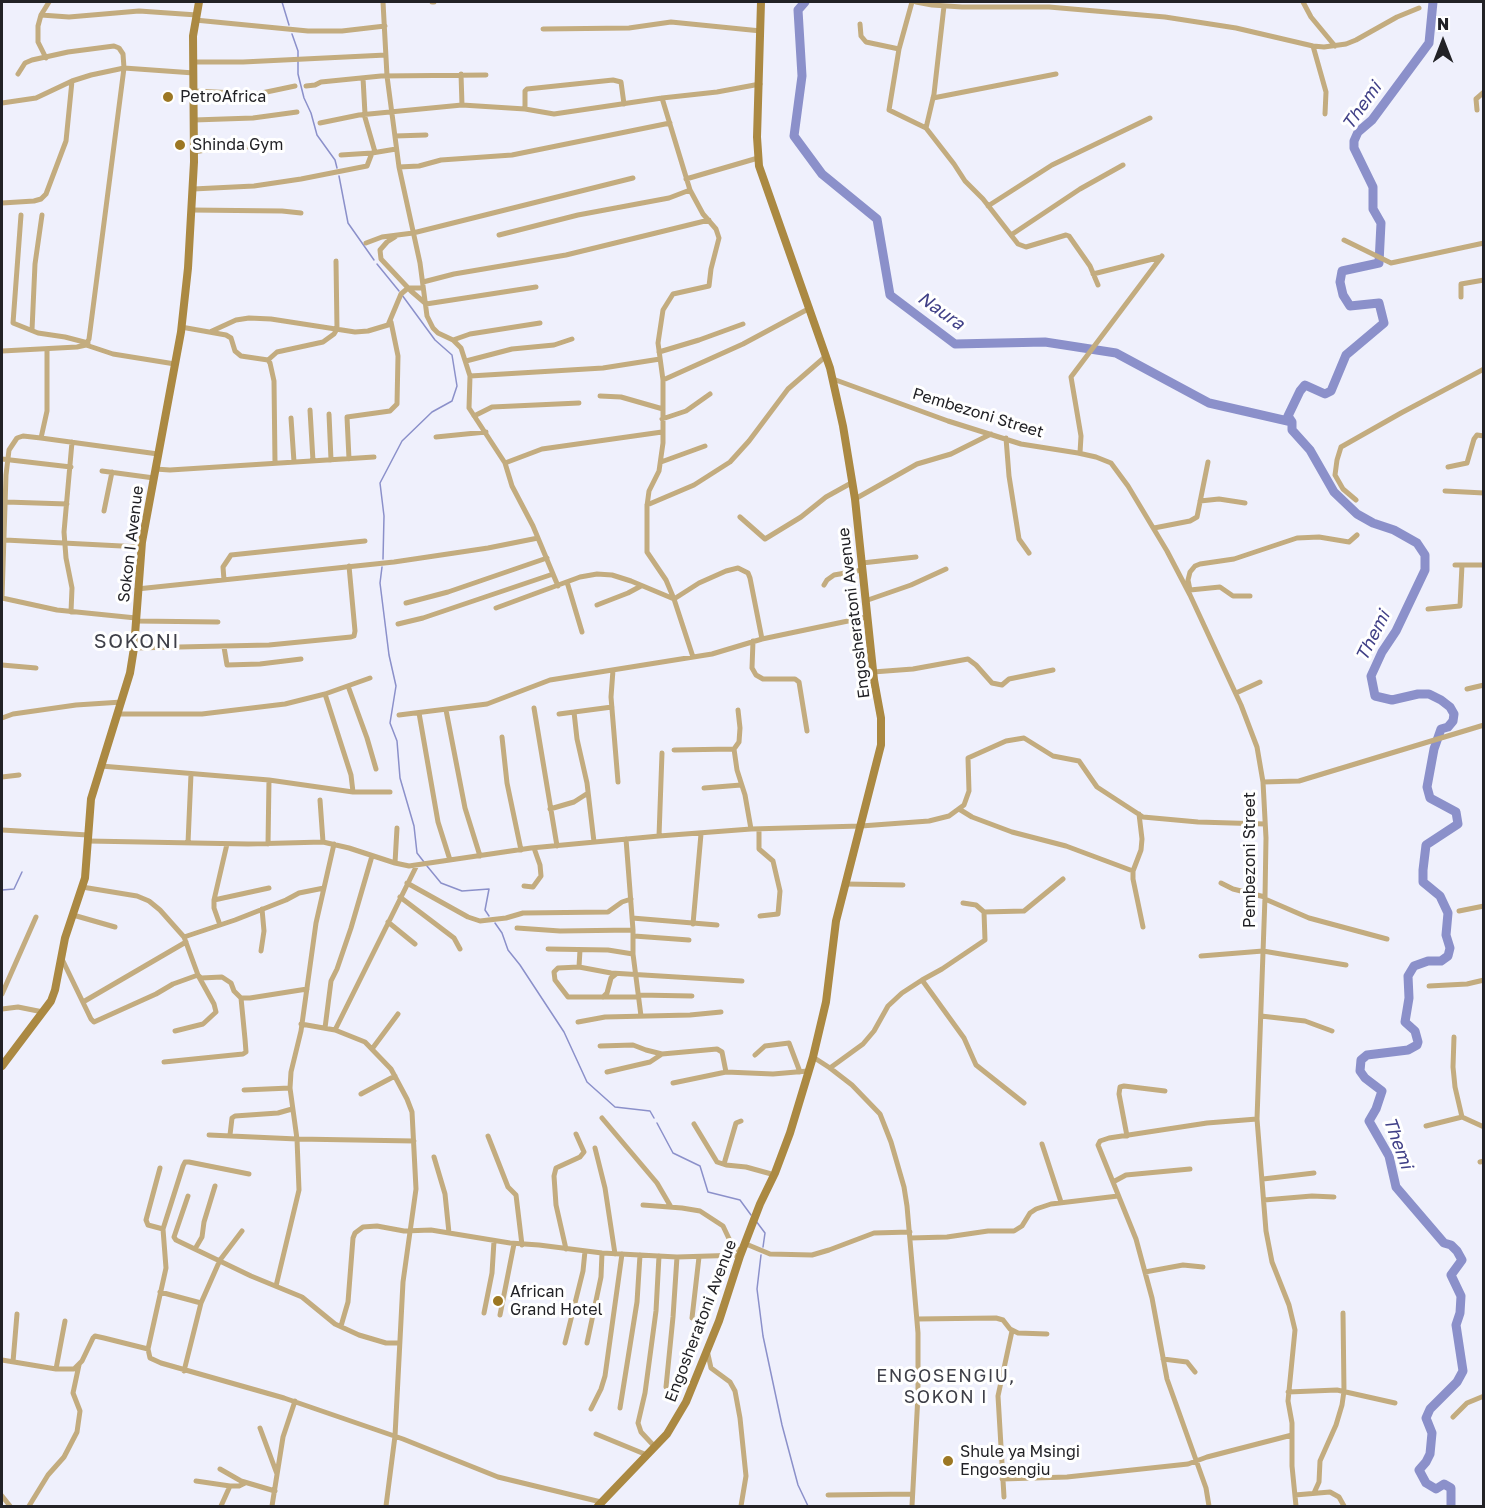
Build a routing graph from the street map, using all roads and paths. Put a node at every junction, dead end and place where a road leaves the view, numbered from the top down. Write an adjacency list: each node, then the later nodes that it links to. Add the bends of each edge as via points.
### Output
1 (49, 2): 9 (street)
2 (199, 2): 10 (street, Sokon I Avenue)
3 (383, 2): 12 (street)
4 (761, 2): 14 (street, Engosheratoni Avenue)
5 (914, 2): 7 (street); 17 (street)
6 (1304, 2): 16 (street)
7 (944, 6): 15 (street, via 1049,7 1165,17 1265,33); 36 (street)
8 (1419, 8): 16 (street, via 1356,40)
9 (41, 15): 10 (street, via 69,17 139,11); 19 (street, via 38,42)
10 (196, 18): 12 (street, via 308,31); 20 (street, Sokon I Avenue)
11 (860, 24): 17 (street, via 866,42)
12 (385, 26): 18 (street)
13 (543, 30): 14 (street, via 641,28 671,22)
14 (761, 31): 30 (street, Engosheratoni Avenue)
15 (1313, 46): 16 (street); 45 (street, via 1326,92)
16 (1335, 46)
17 (899, 49): 50 (street, via 889,110)
18 (386, 55): 20 (street); 27 (street)
19 (46, 58): 21 (street, via 114,46 123,54); 23 (street, via 24,63)
20 (193, 62): 22 (street, Sokon I Avenue)
21 (124, 68): 22 (street); 29 (street); 98 (street)
22 (194, 73): 33 (street, Sokon I Avenue)
23 (18, 74)
24 (461, 74): 26 (street); 27 (street); 39 (street)
25 (1056, 74): 36 (street)
26 (486, 75)
27 (387, 76): 28 (street); 43 (street)
28 (363, 78): 32 (street); 44 (street)
29 (72, 81): 37 (street, via 36,99); 65 (street, via 66,141 46,194 34,201)
30 (760, 84): 35 (street); 58 (street, Engosheratoni Avenue)
31 (295, 86): 33 (street, via 257,94)
32 (306, 86)
33 (194, 91): 47 (street, Sokon I Avenue)
34 (1484, 92): 41 (street, via 1476,99)
35 (662, 98): 38 (street); 49 (street)
36 (933, 98): 50 (street)
37 (2, 103)
38 (624, 104): 40 (street, via 554,114); 40 (street, via 621,82 613,80 527,89)
39 (462, 105): 40 (street); 43 (street)
40 (525, 109)
41 (1477, 111)
42 (297, 112): 47 (street)
43 (392, 113): 44 (street); 52 (street)
44 (364, 114): 48 (street); 56 (street)
45 (1326, 114)
46 (1150, 118): 66 (street, via 1052,165)
47 (194, 120): 55 (street, Sokon I Avenue)
48 (320, 123)
49 (670, 123): 60 (street, via 512,155); 62 (street)
50 (926, 128): 66 (street)
51 (426, 135): 52 (street)
52 (395, 136): 54 (street)
53 (270, 146): 55 (street)
54 (396, 149): 56 (street); 60 (street)
55 (195, 152): 63 (street, Sokon I Avenue)
56 (373, 152): 57 (street); 63 (street, via 369,165 342,171 275,184)
57 (341, 155)
58 (758, 158): 62 (street); 88 (street, Engosheratoni Avenue)
59 (1123, 165): 75 (street)
60 (399, 167): 72 (street)
61 (633, 178): 72 (street)
62 (686, 179): 64 (street)
63 (193, 189): 67 (street, Sokon I Avenue)
64 (690, 190): 71 (street); 74 (street)
65 (2, 203)
66 (988, 206): 75 (street)
67 (191, 210): 68 (street); 92 (street, Sokon I Avenue)
68 (301, 213)
69 (21, 215): 94 (street, via 12,321)
70 (42, 215): 94 (street)
71 (709, 220): 82 (street, via 566,255 454,274); 101 (street, via 719,238 709,286 673,294 668,300 660,322)
72 (413, 233): 73 (street); 82 (street)
73 (401, 234): 77 (street); 85 (street, via 383,246 381,259)
74 (499, 235)
75 (1011, 235): 80 (street, via 1026,247 1069,236)
76 (1344, 240): 78 (street, via 1391,263)
77 (366, 243)
78 (1484, 243)
79 (336, 261): 93 (street)
80 (1093, 274): 83 (street); 130 (street, via 1162,256 1071,377)
81 (1484, 280): 86 (street, via 1461,284)
82 (423, 285): 85 (street); 87 (street)
83 (1098, 285)
84 (536, 287): 87 (street)
85 (408, 288): 87 (street); 89 (street, via 401,295)
86 (1461, 297)
87 (425, 304): 97 (street, via 433,328)
88 (810, 308): 102 (street, Engosheratoni Avenue); 109 (street)
89 (391, 322): 93 (street, via 368,331); 134 (street, via 398,356 397,404 390,411 347,417)
90 (540, 323): 97 (street, via 478,332)
91 (743, 324): 101 (street)
92 (181, 327): 95 (street); 106 (street, Sokon I Avenue)
93 (337, 329): 95 (street, via 240,318); 104 (street, via 323,342 277,352)
94 (32, 330): 98 (street)
95 (212, 331): 104 (street, via 229,337 241,356)
96 (572, 339): 105 (street)
97 (453, 340): 105 (street)
98 (87, 344): 99 (street); 106 (street, via 113,354)
99 (47, 349): 100 (street); 125 (street, via 47,411)
100 (2, 351)
101 (659, 352): 103 (street)
102 (826, 356): 110 (street, Engosheratoni Avenue); 156 (street, via 788,389 730,462 694,485)
103 (660, 358): 108 (street, via 603,368); 109 (street)
104 (268, 360): 141 (street, via 274,381)
105 (466, 361): 108 (street)
106 (175, 364): 131 (street, Sokon I Avenue)
107 (1484, 369): 151 (street, via 1341,447 1335,475)
108 (470, 376): 117 (street, via 468,405)
109 (663, 380): 114 (street)
110 (833, 380): 122 (street, Pembezoni Street); 147 (street, Engosheratoni Avenue)
111 (710, 394): 119 (street, via 693,407)
112 (600, 396): 114 (street, via 621,397)
113 (579, 403): 117 (street, via 492,407)
114 (663, 409): 119 (street)
115 (310, 411): 136 (street)
116 (329, 414): 135 (street)
117 (474, 416): 120 (street)
118 (291, 418): 137 (street)
119 (662, 419): 121 (street)
120 (486, 432): 124 (street); 140 (street)
121 (662, 432): 138 (street); 140 (street, via 542,449)
122 (990, 434): 126 (street, Pembezoni Street); 150 (street, via 951,454 917,464)
123 (1484, 436): 143 (street, via 1474,439 1467,463)
124 (436, 437)
125 (41, 438): 127 (street); 133 (street, via 17,438)
126 (1006, 438): 130 (street, Pembezoni Street); 166 (street, via 1019,539)
127 (72, 442): 131 (street); 142 (street)
128 (705, 446): 138 (street)
129 (2, 452): 133 (street)
130 (1080, 453): 159 (street, Pembezoni Street, via 1111,464 1120,473)
131 (158, 454): 146 (street, Sokon I Avenue)
132 (374, 457): 134 (street)
133 (6, 458): 142 (street); 153 (street)
134 (349, 459): 135 (street)
135 (331, 460): 136 (street)
136 (313, 461): 137 (street)
137 (294, 462): 141 (street)
138 (661, 462): 156 (street)
139 (1208, 462): 152 (street)
140 (505, 463): 161 (street)
141 (275, 464): 146 (street)
142 (71, 467): 155 (street)
143 (1448, 467)
144 (102, 471): 145 (street)
145 (112, 472): 146 (street); 157 (street)
146 (154, 473): 165 (street, Sokon I Avenue)
147 (852, 482): 150 (street, Engosheratoni Avenue); 158 (street, via 765,539)
148 (1445, 491): 149 (street)
149 (1484, 493)
150 (855, 499): 173 (street, Engosheratoni Avenue)
151 (1356, 500)
152 (1200, 501): 154 (street); 159 (street, via 1195,519)
153 (6, 502): 155 (street); 162 (street)
154 (1245, 503)
155 (67, 504): 164 (street)
156 (647, 505): 185 (street, via 647,552)
157 (104, 511)
158 (740, 517)
159 (1154, 528): 182 (street, Pembezoni Street)
160 (1357, 535): 182 (street, via 1349,542 1297,538 1234,559 1194,566 1190,572)
161 (538, 538): 168 (street); 172 (street)
162 (5, 540): 164 (street); 184 (street)
163 (365, 541): 176 (street, via 231,555 223,567)
164 (64, 544): 165 (street); 191 (street, via 72,588)
165 (141, 547): 181 (street, Sokon I Avenue)
166 (1029, 553)
167 (916, 557): 173 (street)
168 (547, 558): 175 (street); 187 (street)
169 (1455, 565): 170 (street)
170 (1462, 565): 171 (street); 190 (street, via 1460,606)
171 (1484, 565)
172 (349, 566): 176 (street); 199 (street, via 354,636)
173 (862, 567): 178 (street, via 834,575); 186 (street, Engosheratoni Avenue)
174 (946, 569): 186 (street)
175 (553, 573): 179 (street); 195 (street)
176 (224, 580): 181 (street)
177 (567, 582): 179 (street); 180 (street, via 597,574); 196 (street)
178 (824, 585)
179 (558, 586): 189 (street)
180 (641, 586): 185 (street); 188 (street)
181 (137, 589): 193 (street, Sokon I Avenue)
182 (1190, 593): 183 (street, via 1220,587 1233,596); 213 (street, Pembezoni Street)
183 (1250, 596)
184 (2, 598): 191 (street)
185 (674, 599): 197 (street, via 726,571 744,570 750,578); 201 (street)
186 (865, 601): 192 (street, Engosheratoni Avenue)
187 (406, 603)
188 (597, 605)
189 (496, 608)
190 (1428, 609)
191 (71, 612): 193 (street)
192 (867, 617): 197 (street); 207 (street, Engosheratoni Avenue)
193 (136, 620): 194 (street); 200 (street, Sokon I Avenue)
194 (218, 622)
195 (398, 624)
196 (582, 632)
197 (762, 639): 198 (street)
198 (753, 642): 201 (street); 227 (street, via 752,668 756,675 799,682)
199 (225, 646): 200 (street); 202 (street, via 227,664)
200 (134, 648): 215 (street, Sokon I Avenue)
201 (693, 657): 205 (street)
202 (301, 659)
203 (2, 665): 204 (street)
204 (36, 668)
205 (613, 670): 216 (street); 218 (street, via 550,680 487,704)
206 (1053, 670): 207 (street, via 1009,679 1002,685 992,683 968,659)
207 (873, 672): 250 (street, Engosheratoni Avenue, via 881,745)
208 (370, 678): 211 (street)
209 (1260, 682): 213 (street)
210 (1484, 685): 212 (street)
211 (348, 686): 214 (street); 233 (street)
212 (1467, 688)
213 (1236, 693): 239 (street, Pembezoni Street, via 1257,747)
214 (325, 694): 222 (street, via 285,704 202,714); 242 (street)
215 (122, 702): 222 (street, Sokon I Avenue); 225 (street, via 76,705)
216 (612, 707): 220 (street); 238 (street)
217 (534, 708): 246 (street)
218 (446, 710): 221 (street); 269 (street, via 465,808)
219 (738, 710): 229 (street, via 739,742)
220 (574, 712): 223 (street); 244 (street)
221 (419, 713): 224 (street); 270 (street, via 438,822)
222 (117, 714): 232 (street, Sokon I Avenue)
223 (559, 714)
224 (399, 715)
225 (2, 718)
226 (1484, 725): 239 (street, via 1299,780)
227 (807, 731)
228 (502, 737): 267 (street)
229 (734, 749): 230 (street); 240 (street)
230 (674, 750)
231 (662, 753): 256 (street)
232 (101, 766): 234 (street); 257 (street, Sokon I Avenue)
233 (376, 769)
234 (191, 774): 237 (street); 261 (street)
235 (19, 775): 236 (street)
236 (2, 777)
237 (269, 780): 242 (street); 263 (street)
238 (618, 782)
239 (1263, 782): 249 (street, Pembezoni Street)
240 (741, 785): 241 (street); 252 (street)
241 (704, 788)
242 (353, 792): 243 (street)
243 (390, 792)
244 (588, 793): 246 (street); 260 (street)
245 (320, 800): 259 (street)
246 (550, 809): 265 (street)
247 (959, 809): 248 (street, via 969,791 968,758 1006,741 1024,738 1053,756 1079,761 1097,787); 250 (street, via 950,816 929,821); 273 (street, via 1012,832 1066,846)
248 (1138, 814): 249 (street, via 1160,820); 273 (street, via 1142,839)
249 (1265, 824): 284 (street, Pembezoni Street)
250 (861, 826): 253 (street); 277 (street, Engosheratoni Avenue)
251 (397, 828): 271 (street)
252 (751, 829): 253 (street); 255 (street)
253 (759, 829): 293 (street, via 758,847 773,861 780,904 778,914)
254 (2, 830): 257 (street)
255 (701, 834): 256 (street); 297 (street)
256 (658, 836): 258 (street)
257 (88, 838): 261 (street); 280 (street, Sokon I Avenue)
258 (626, 839): 260 (street); 285 (street)
259 (323, 842): 263 (street); 264 (street)
260 (594, 842): 265 (street)
261 (188, 843): 262 (street)
262 (227, 844): 263 (street); 286 (street)
263 (267, 844)
264 (334, 844): 268 (street); 282 (street)
265 (557, 846): 266 (street)
266 (534, 848): 267 (street); 279 (street, via 541,876 532,887)
267 (521, 850): 269 (street)
268 (372, 856): 271 (street); 340 (street, via 351,928 330,981)
269 (480, 856): 270 (street)
270 (450, 860): 272 (street)
271 (395, 863): 272 (street)
272 (417, 865): 275 (street)
273 (1133, 871): 301 (street)
274 (1063, 879): 291 (street, via 1027,910)
275 (407, 883): 283 (street); 285 (street, via 480,921 523,913 608,912)
276 (1221, 883): 284 (street)
277 (846, 884): 278 (street); 349 (street, Engosheratoni Avenue)
278 (903, 885)
279 (524, 886)
280 (82, 887): 292 (street, Sokon I Avenue); 304 (street, via 143,898 160,910)
281 (269, 888): 286 (street)
282 (324, 888): 289 (street, via 299,893); 325 (street)
283 (400, 897): 296 (street); 308 (street, via 454,938)
284 (1265, 898): 305 (street, via 1309,918); 312 (street, Pembezoni Street)
285 (631, 899): 295 (street)
286 (214, 900): 298 (street)
287 (963, 903): 291 (street, via 976,905)
288 (1484, 906): 290 (street)
289 (262, 909): 298 (street); 311 (street)
290 (1459, 911)
291 (984, 912): 321 (street, via 985,940)
292 (73, 915): 300 (street); 315 (street, Sokon I Avenue)
293 (760, 916)
294 (36, 917): 326 (street)
295 (632, 918): 297 (street); 303 (street)
296 (388, 922): 307 (street); 341 (street)
297 (693, 924): 299 (street)
298 (220, 925): 304 (street)
299 (717, 925)
300 (115, 927)
301 (1143, 927)
302 (517, 928): 303 (street)
303 (634, 933): 306 (street); 313 (street)
304 (185, 939): 320 (street); 331 (street)
305 (1387, 939)
306 (689, 940)
307 (415, 944)
308 (460, 949)
309 (548, 949): 310 (street)
310 (580, 950): 313 (street); 317 (street)
311 (261, 951)
312 (1263, 951): 314 (street); 316 (street); 337 (street, Pembezoni Street)
313 (633, 954): 319 (street)
314 (1201, 956)
315 (61, 957): 331 (street); 333 (street, Sokon I Avenue, via 53,995)
316 (1346, 965)
317 (579, 967): 318 (street); 329 (street, via 558,968 554,972 566,995)
318 (617, 973): 319 (street); 329 (street)
319 (636, 974): 323 (street); 327 (street)
320 (199, 976): 330 (street, via 222,976); 331 (street, via 173,984 98,1021 91,1019); 342 (street, via 216,1012 202,1024)
321 (922, 980): 352 (street, via 888,1006 863,1044); 362 (street, via 964,1038 976,1065)
322 (1484, 980): 324 (street)
323 (742, 981)
324 (1429, 987)
325 (307, 989): 330 (street); 339 (street)
326 (2, 994)
327 (638, 996): 328 (street); 329 (street); 336 (street)
328 (692, 996)
329 (603, 997)
330 (241, 998): 350 (street, via 246,1052)
331 (83, 1002)
332 (2, 1009): 333 (street, via 18,1007)
333 (43, 1012): 351 (street, Sokon I Avenue)
334 (721, 1012): 336 (street)
335 (398, 1014): 346 (street)
336 (641, 1016): 338 (street)
337 (1261, 1016): 343 (street, via 1305,1021); 366 (street, Pembezoni Street)
338 (578, 1022)
339 (301, 1024): 340 (street); 358 (street)
340 (325, 1028): 341 (street)
341 (334, 1030): 346 (street, via 358,1038)
342 (175, 1031)
343 (1332, 1031)
344 (1454, 1037): 364 (street, via 1453,1067)
345 (600, 1046): 347 (street, via 633,1045)
346 (372, 1049): 356 (street)
347 (662, 1054): 354 (street, via 650,1062); 355 (street, via 717,1049 722,1052)
348 (755, 1055): 353 (street, via 765,1046 789,1043)
349 (813, 1057): 352 (street); 353 (street, Engosheratoni Avenue)
350 (164, 1062)
351 (2, 1066)
352 (830, 1068): 401 (street, via 863,1095 886,1125 904,1187)
353 (804, 1071): 355 (street); 386 (street, Engosheratoni Avenue, via 790,1133)
354 (607, 1072)
355 (726, 1072): 357 (street)
356 (395, 1076): 361 (street); 377 (street, via 412,1112)
357 (673, 1083)
358 (290, 1088): 359 (street); 363 (street)
359 (244, 1090)
360 (1165, 1090): 374 (street, via 1120,1088)
361 (361, 1094)
362 (1023, 1103)
363 (292, 1109): 373 (street, via 235,1116); 376 (street)
364 (1462, 1117): 369 (street); 370 (street)
365 (602, 1118): 396 (street, via 657,1183)
366 (1257, 1119): 374 (street); 387 (street, Pembezoni Street)
367 (741, 1121): 381 (street, via 736,1123)
368 (694, 1125): 381 (street, via 713,1157)
369 (1426, 1126)
370 (1484, 1127)
371 (576, 1134): 407 (street, via 584,1152 556,1168 554,1176)
372 (208, 1135): 373 (street)
373 (230, 1135): 376 (street)
374 (1127, 1136): 388 (street, via 1098,1142)
375 (488, 1137): 405 (street, via 508,1187 516,1195)
376 (297, 1139): 377 (street); 420 (street, via 299,1190)
377 (414, 1141): 398 (street, via 416,1189)
378 (1042, 1144): 394 (street)
379 (595, 1148): 410 (street)
380 (434, 1156): 400 (street, via 445,1194)
381 (724, 1164): 386 (street)
382 (160, 1168): 397 (street, via 146,1220 148,1225)
383 (1190, 1169): 388 (street, via 1126,1175)
384 (1314, 1173): 387 (street)
385 (249, 1174): 397 (street, via 185,1162)
386 (775, 1175): 404 (street, Engosheratoni Avenue)
387 (1263, 1179): 393 (street, Pembezoni Street)
388 (1113, 1182): 391 (street)
389 (215, 1186): 406 (street, via 202,1237)
390 (188, 1196): 406 (street, via 174,1237)
391 (1119, 1196): 394 (street); 419 (street)
392 (1334, 1197): 393 (street)
393 (1264, 1200): 447 (street, Pembezoni Street, via 1272,1262 1290,1305 1295,1330)
394 (1061, 1202): 401 (street, via 1036,1209 1014,1231 947,1237)
395 (643, 1206): 396 (street)
396 (671, 1207): 412 (street, via 693,1209 723,1226)
397 (164, 1229): 421 (street, via 166,1268)
398 (410, 1229): 400 (street); 430 (street, via 370,1226 355,1233 348,1302); 433 (street)
399 (242, 1231): 417 (street)
400 (449, 1233): 402 (street)
401 (910, 1235): 404 (street, via 874,1233 812,1255 770,1254); 428 (street)
402 (494, 1241): 403 (street); 423 (street)
403 (514, 1244): 405 (street); 426 (street)
404 (746, 1244): 412 (street, Engosheratoni Avenue)
405 (522, 1245): 407 (street)
406 (195, 1249): 417 (street)
407 (566, 1249): 408 (street)
408 (585, 1251): 409 (street); 434 (street)
409 (602, 1253): 410 (street); 435 (street)
410 (615, 1254): 411 (street)
411 (622, 1254): 413 (street); 452 (street, via 605,1376)
412 (741, 1254): 416 (street); 437 (street, Engosheratoni Avenue)
413 (639, 1255): 414 (street); 451 (street, via 637,1302)
414 (659, 1256): 415 (street); 458 (street, via 656,1311 638,1423)
415 (677, 1257): 416 (street); 445 (street)
416 (699, 1257): 427 (street)
417 (220, 1260): 420 (street); 422 (street)
418 (1203, 1267): 419 (street, via 1183,1265)
419 (1145, 1272): 438 (street)
420 (276, 1287): 430 (street, via 302,1297)
421 (160, 1292): 422 (street); 436 (street)
422 (201, 1303): 443 (street)
423 (484, 1313)
424 (1343, 1313): 446 (street)
425 (17, 1314): 440 (street)
426 (500, 1315)
427 (692, 1318)
428 (917, 1319): 431 (street, via 996,1318 1006,1322); 468 (street, via 918,1395)
429 (65, 1321): 442 (street)
430 (341, 1326): 433 (street, via 374,1340)
431 (1012, 1331): 432 (street); 463 (street, via 998,1396)
432 (1047, 1334)
433 (399, 1343): 457 (street)
434 (565, 1343)
435 (587, 1343)
436 (148, 1349): 441 (street, via 96,1336); 443 (street, via 154,1361)
437 (707, 1349): 458 (street, Engosheratoni Avenue, via 674,1425); 480 (street, via 711,1368 730,1382 735,1391 745,1464)
438 (1163, 1359): 444 (street, via 1187,1362); 460 (street)
439 (2, 1360): 440 (street)
440 (13, 1362): 442 (street)
441 (79, 1365): 442 (street, via 70,1370); 476 (street, via 73,1393 80,1411 77,1432)
442 (56, 1369)
443 (184, 1371): 449 (street)
444 (1195, 1372)
445 (666, 1387)
446 (1344, 1391): 447 (street); 450 (street); 469 (street, via 1336,1425 1320,1461)
447 (1288, 1392): 456 (street, Pembezoni Street)
448 (1484, 1396): 453 (street, via 1467,1403)
449 (295, 1401): 457 (street); 462 (street, via 283,1437)
450 (1395, 1403)
451 (620, 1408)
452 (591, 1409)
453 (1453, 1417)
454 (260, 1428): 462 (street)
455 (596, 1434): 459 (street)
456 (1292, 1435): 460 (street); 471 (street, Pembezoni Street)
457 (395, 1436): 474 (street, via 498,1477); 479 (street)
458 (655, 1447): 459 (street, Engosheratoni Avenue)
459 (647, 1455): 474 (street, Engosheratoni Avenue)
460 (1197, 1461): 463 (street, via 1067,1477); 482 (street)
461 (220, 1469): 465 (street)
462 (278, 1476): 467 (street)
463 (1002, 1479): 473 (street)
464 (195, 1481): 466 (street)
465 (245, 1483): 466 (street); 467 (street)
466 (230, 1486): 477 (street)
467 (275, 1491): 478 (street)
468 (912, 1494): 470 (street); 481 (street)
469 (1314, 1494): 471 (street); 484 (street, via 1335,1494)
470 (828, 1495)
471 (1295, 1495): 483 (street, Pembezoni Street)
472 (2, 1496): 475 (street)
473 (1004, 1497)
474 (600, 1504)
475 (10, 1506)
476 (29, 1506)
477 (221, 1506)
478 (272, 1506)
479 (386, 1506)
480 (741, 1506)
481 (912, 1506)
482 (1209, 1506)
483 (1296, 1506)
484 (1344, 1506)

